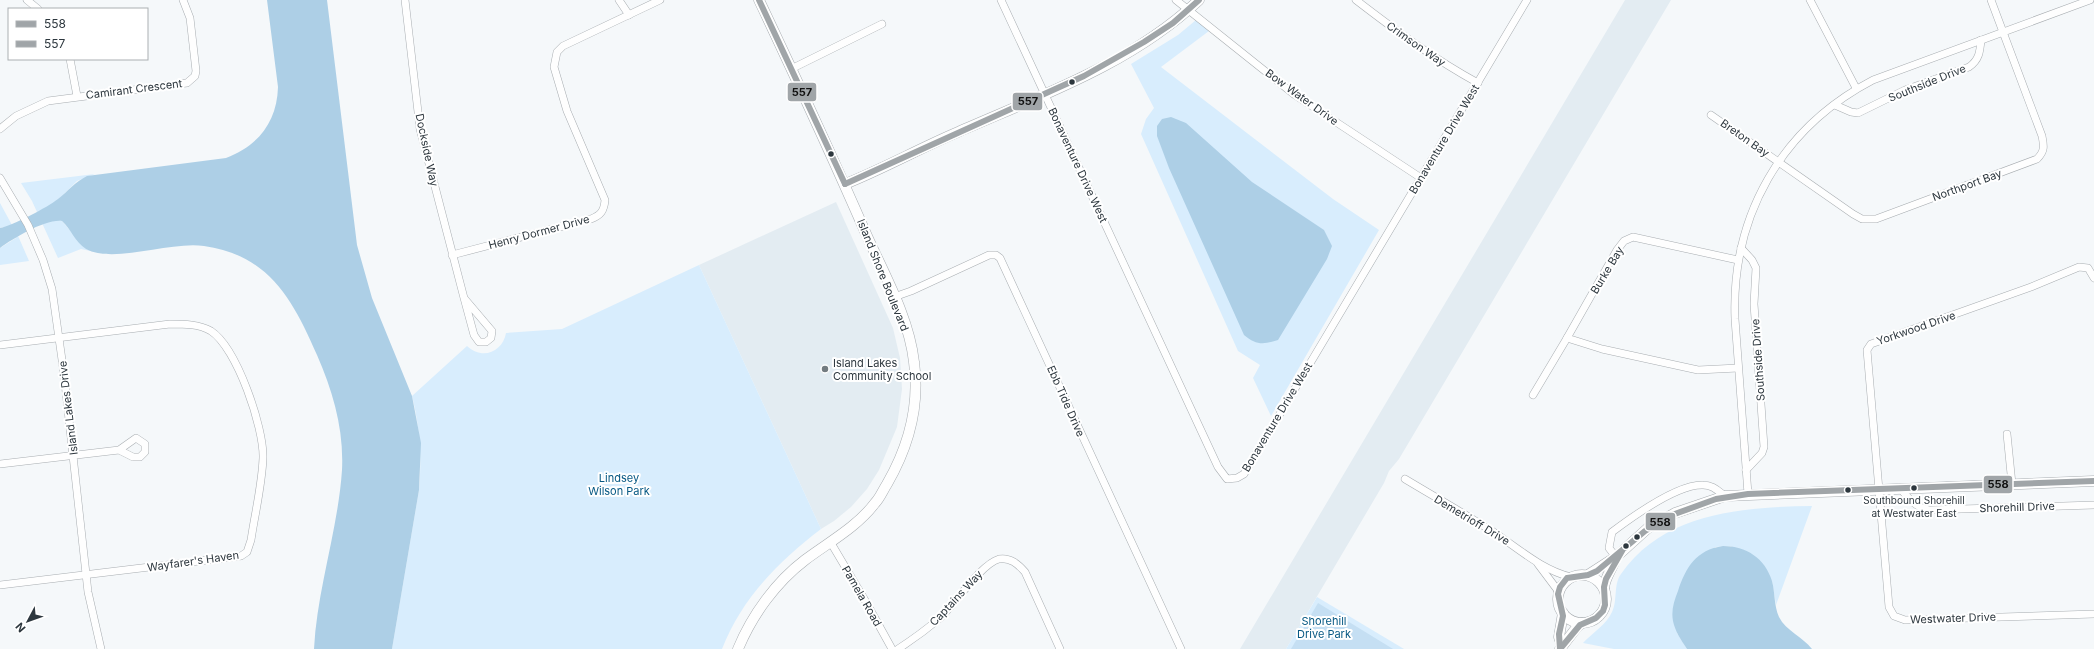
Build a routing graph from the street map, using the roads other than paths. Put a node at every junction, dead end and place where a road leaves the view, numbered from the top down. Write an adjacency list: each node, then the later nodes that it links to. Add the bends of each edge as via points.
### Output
1 (27, 0): 15 (street)
2 (183, 0): 26 (street, Camirant Crescent, via 190,18 196,71 192,80 182,85)
3 (406, 0): 35 (street, Dockside Way, via 420,129)
4 (619, 0): 17 (street)
5 (660, 0): 17 (street, Henry Dormer Drive)
6 (758, 0): 22 (street, Island Shore Boulevard)
7 (1001, 0): 25 (street)
8 (1176, 0): 16 (street, Bow Water Drive)
9 (1199, 0): 16 (street)
10 (1356, 0): 23 (street, Crimson Way, via 1403,37)
11 (1527, 0): 23 (street, Bonaventure Drive West)
12 (1810, 0): 24 (street)
13 (1991, 0): 19 (street)
14 (2090, 0): 19 (street, Southside Drive)
15 (37, 8)
16 (1189, 10): 25 (street, via 1155,36 1105,67); 32 (street, Bow Water Drive, via 1295,95)
17 (629, 15): 35 (street, Henry Dormer Drive, via 563,46 554,59 567,111 605,200 602,213 591,220)
18 (882, 24): 22 (street)
19 (2002, 32): 20 (street, Southside Drive); 30 (street, Northport Bay, via 2042,136 2043,153 2038,159 1876,219 1866,220 1853,214)
20 (1981, 40): 24 (street, Southside Drive, via 1888,73); 27 (street, Southside Drive, via 1979,56 1969,67 1905,90 1858,113)
21 (70, 60): 26 (street)
22 (791, 68): 33 (street, Island Shore Boulevard)
23 (1478, 83): 32 (street, Bonaventure Drive West)
24 (1856, 88): 27 (street, Southside Drive)
25 (1045, 95): 32 (street, Bonaventure Drive West, via 1218,467 1227,479 1244,474); 33 (street)
26 (78, 96): 29 (street, Camirant Crescent, via 48,101 30,108)
27 (1835, 105): 30 (street, Southside Drive, via 1791,144)
28 (1711, 114): 30 (street, Breton Bay)
29 (0, 129)
30 (1778, 162): 34 (street, Southside Drive, via 1756,201)
31 (0, 178): 41 (street, Island Lakes Drive, via 17,204 38,248 52,289)
32 (1421, 178)
33 (845, 184): 38 (street, Island Shore Boulevard)
34 (1741, 248): 36 (street, Southside Drive); 49 (street, Southside Drive, via 1756,268 1754,304 1764,447 1762,453)
35 (452, 255): 39 (street, Dockside Way)
36 (1738, 260): 40 (street, Burke Bay, via 1633,236 1624,241 1617,250); 43 (street, Southside Drive, via 1734,304)
37 (2094, 278): 54 (street, Yorkwood Drive, via 2088,268 2079,267 2031,287 1871,344 1866,350)
38 (894, 297): 58 (street, Island Shore Boulevard, via 906,328 914,362 916,401 911,432 900,462 875,503 853,526); 76 (street, Ebb Tide Drive, via 989,255 1000,258)
39 (464, 298): 39 (street, Dockside Way, via 474,335 479,342 486,342 491,338 492,331)
40 (1567, 338): 43 (street, via 1602,349 1698,370); 44 (street, Burke Bay)
41 (59, 339): 42 (street); 47 (street, Island Lakes Drive); 62 (street, Wayfarer's Haven, via 170,324 199,326 211,332 228,351 256,412 262,439 262,472 247,552 241,556 223,559)
42 (0, 345)
43 (1738, 368): 49 (street, Southside Drive)
44 (1534, 396)
45 (2007, 434): 52 (street)
46 (119, 450): 47 (street)
47 (73, 457): 48 (street); 62 (street, Island Lakes Drive)
48 (0, 464)
49 (1746, 470): 55 (street, Southside Drive)
50 (1405, 479): 60 (street, Demetrioff Drive, via 1516,546)
51 (2094, 480): 52 (street)
52 (2012, 484): 53 (street)
53 (1900, 488): 54 (street); 57 (street, Shorehill Drive, via 1914,505 1929,510)
54 (1880, 489): 55 (street); 68 (street, Westwater Drive, via 1888,594 1894,616 1906,620)
55 (1748, 494): 56 (street)
56 (1725, 496): 59 (street, via 1675,513 1648,528); 59 (street, via 1711,486 1698,485 1658,502 1612,532 1610,548)
57 (2094, 505)
58 (831, 543): 72 (street, Island Shore Boulevard, via 804,561 773,592 754,617); 73 (street, Pamela Road)
59 (1616, 557): 61 (street); 65 (street, via 1604,582)
60 (1538, 564): 63 (street, Demetrioff Drive); 66 (street, Demetrioff Drive)
61 (1588, 575): 63 (street); 65 (street)
62 (86, 576): 64 (street); 71 (street, Island Lakes Drive)
63 (1571, 577): 66 (street, via 1562,585)
64 (0, 585)
65 (1604, 588): 69 (street, via 1606,601 1603,609 1595,619)
66 (1559, 592): 67 (street, via 1558,603)
67 (1563, 613): 69 (street, via 1571,620); 70 (street, via 1559,637)
68 (2094, 614)
69 (1582, 623): 70 (street)
70 (1561, 647)
71 (100, 649)
72 (738, 649)
73 (892, 649)
74 (898, 649): 75 (street, Captains Way, via 941,617 983,569 993,561 1006,559 1017,563 1025,572)
75 (1060, 649)
76 (1181, 649)

